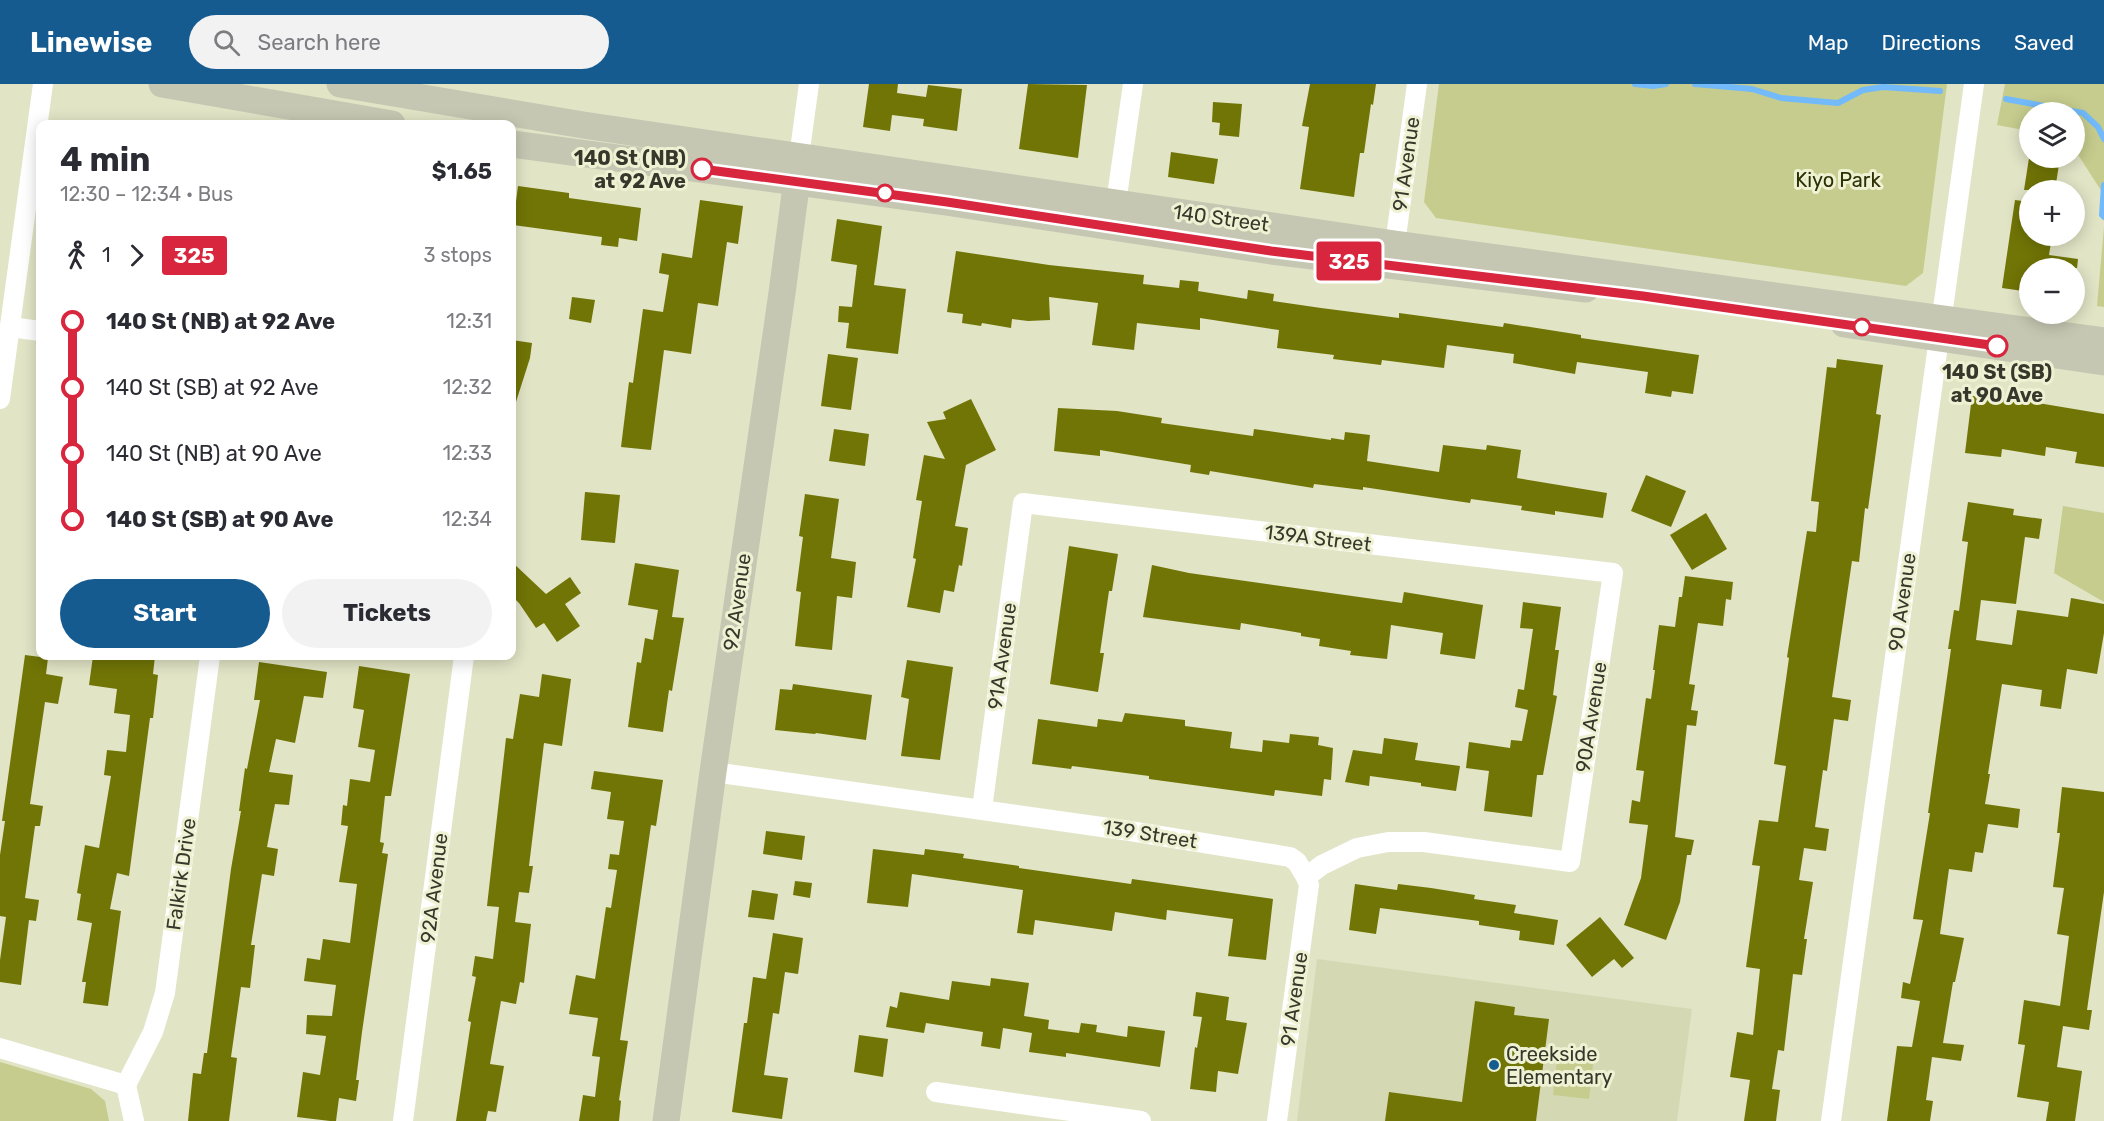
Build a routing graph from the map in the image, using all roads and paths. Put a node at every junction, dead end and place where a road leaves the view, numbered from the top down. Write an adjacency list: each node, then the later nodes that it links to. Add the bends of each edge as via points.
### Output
1 (43, 84): 8 (street)
2 (162, 84): 9 (main road)
3 (340, 84): 12 (main road, 140 Street)
4 (809, 84): 12 (street, 92 Avenue)
5 (1132, 84): 13 (street)
6 (1417, 84): 14 (street, 91 Avenue)
7 (1974, 84): 17 (street, 90 Avenue)
8 (38, 120)
9 (369, 120)
10 (36, 136): 16 (street)
11 (516, 144): 12 (main road, 140 Street)
12 (798, 169): 13 (main road, 140 Street); 15 (main road, 140 Street, via 938,200); 26 (main road, 92 Avenue)
13 (1116, 203): 14 (main road, 140 Street)
14 (1395, 244): 15 (main road, via 1392,253 1384,255 1297,244); 17 (main road, 140 Street)
15 (1271, 251): 17 (main road, 140 Street)
16 (10, 327): 18 (street); 21 (street)
17 (1940, 328): 19 (main road, 140 Street); 20 (main road, 140 Street); 37 (street, 90 Avenue)
18 (36, 330)
19 (2104, 341)
20 (2104, 362)
21 (0, 399)
22 (1023, 503): 23 (street, 139A Street); 27 (street, 91A Avenue)
23 (1613, 573): 28 (street, 90A Avenue, via 1570,862 1424,842 1388,842 1357,848)
24 (209, 660): 30 (street, Falkirk Drive, via 165,993 153,1032)
25 (463, 660): 33 (street, 92A Avenue)
26 (713, 772): 27 (street, 139 Street); 34 (main road, 92 Avenue)
27 (982, 809): 28 (street, 139 Street, via 1290,857)
28 (1306, 877): 36 (street, 91 Avenue, via 1309,885)
29 (0, 1048): 30 (street)
30 (126, 1085): 32 (street)
31 (936, 1092): 35 (street)
32 (134, 1121)
33 (404, 1121)
34 (666, 1121)
35 (1142, 1121)
36 (1277, 1121)
37 (1831, 1121)

